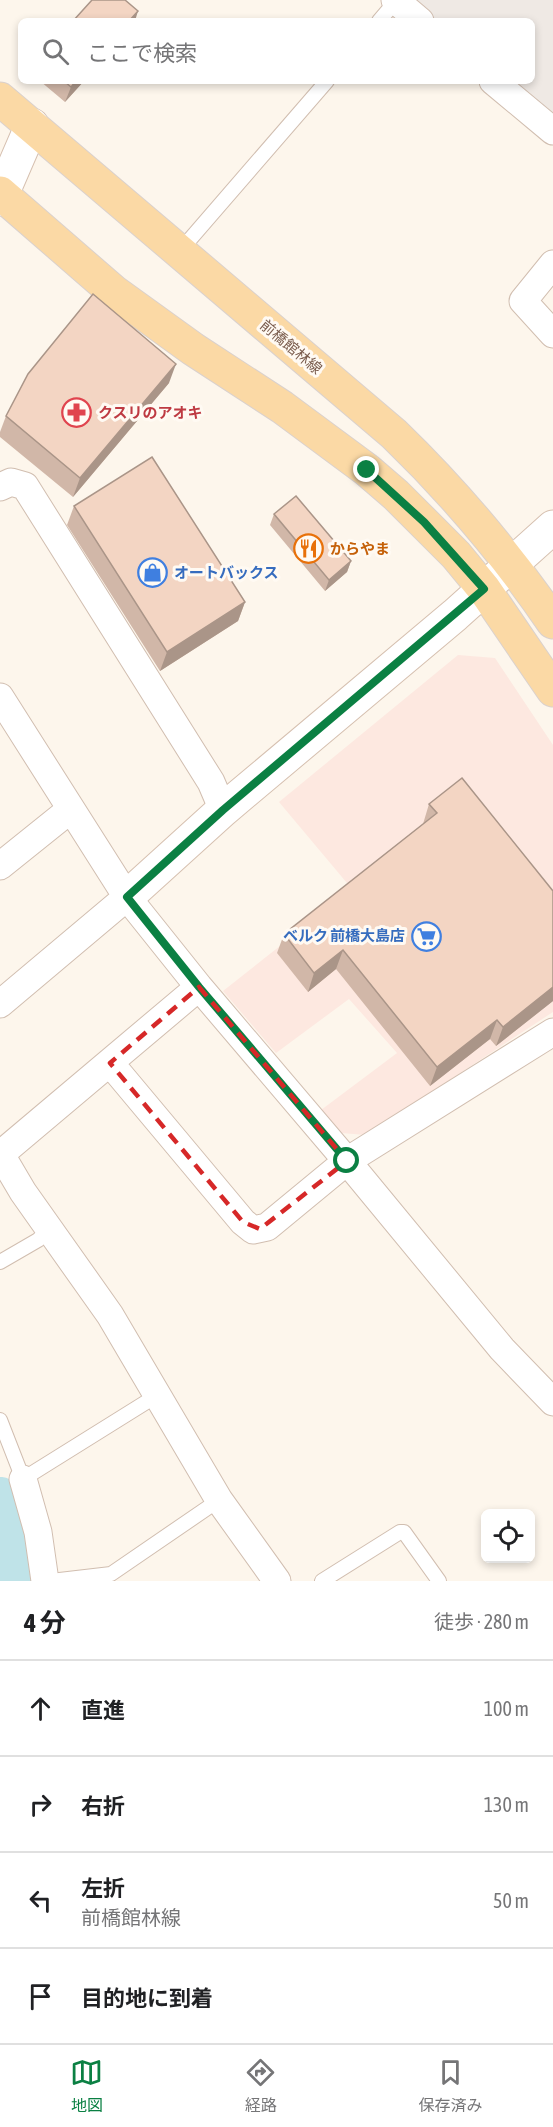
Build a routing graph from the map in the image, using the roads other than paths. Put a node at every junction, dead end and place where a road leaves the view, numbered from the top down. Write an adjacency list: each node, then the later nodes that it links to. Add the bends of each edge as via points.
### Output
1 (390, 7): 2 (street)
2 (414, 18)
3 (324, 84): 10 (lane)
4 (497, 84): 7 (street)
5 (0, 99): 6 (main road, 前橋館林線)
6 (32, 125): 8 (street); 9 (street); 10 (main road, 前橋館林線)
7 (553, 131)
8 (0, 151)
9 (1, 196): 16 (main road, via 114,292 367,470 424,522)
10 (178, 252): 15 (main road, 前橋館林線, via 394,434)
11 (553, 264): 12 (street, via 524,301)
12 (553, 334)
13 (0, 487): 21 (street, via 11,482 25,486 211,782)
14 (553, 527): 15 (street)
15 (512, 565): 16 (street); 17 (main road, 前橋館林線)
16 (484, 589): 18 (main road); 21 (street)
17 (553, 622)
18 (553, 690)
19 (0, 697): 20 (street)
20 (71, 809): 22 (street); 23 (street)
21 (223, 810): 23 (street)
22 (0, 866)
23 (127, 897): 24 (street); 25 (street)
24 (199, 987): 27 (street); 29 (street)
25 (0, 1004)
26 (553, 1032): 29 (street)
27 (110, 1063): 28 (street); 29 (street, via 253,1230 267,1227)
28 (0, 1154): 30 (street)
29 (347, 1161): 33 (street, via 502,1349)
30 (50, 1229): 31 (lane); 32 (street, via 111,1315)
31 (0, 1262)
32 (156, 1396): 35 (lane); 36 (street)
33 (553, 1402)
34 (0, 1420): 35 (lane)
35 (23, 1479): 38 (street, via 38,1532)
36 (219, 1500): 37 (lane); 40 (street)
37 (112, 1578): 39 (lane)
38 (45, 1581)
39 (51, 1581)
40 (277, 1581)
41 (322, 1581): 42 (lane, via 400,1532)
42 (439, 1581)

